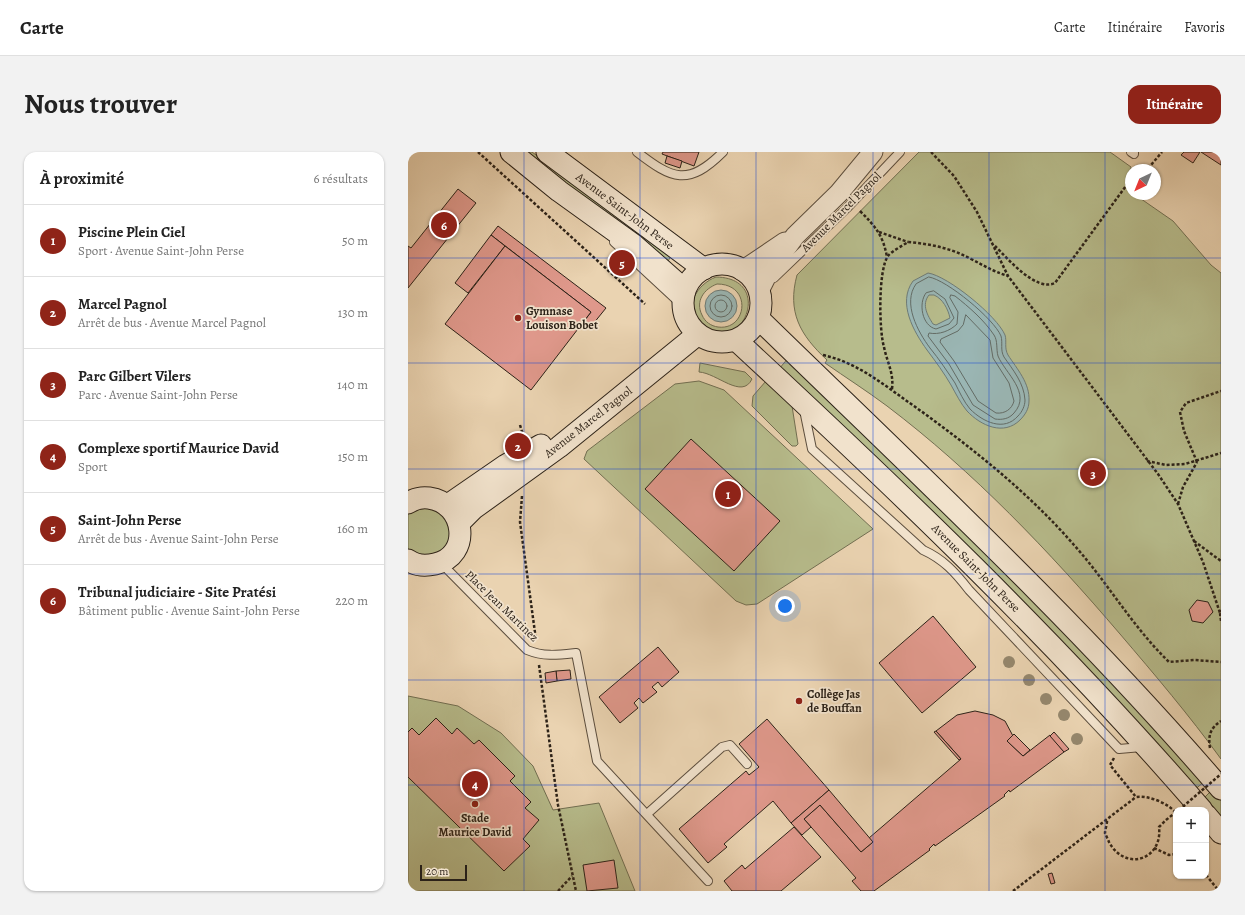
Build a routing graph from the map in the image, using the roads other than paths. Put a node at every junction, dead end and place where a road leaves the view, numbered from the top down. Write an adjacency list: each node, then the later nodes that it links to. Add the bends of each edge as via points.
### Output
1 (512, 152): 13 (main road, Avenue Saint-John Perse, via 559,191 634,245)
2 (547, 152): 10 (main road, Avenue Saint-John Perse)
3 (636, 152): 4 (lane, via 655,166 678,177 693,175)
4 (723, 152)
5 (873, 152): 9 (street, Avenue Marcel Pagnol, via 839,193)
6 (900, 152): 12 (lane, Avenue Marcel Pagnol, via 848,208)
7 (1131, 152): 8 (lane)
8 (1134, 152)
9 (795, 236): 11 (street, Avenue Marcel Pagnol); 12 (street, Avenue Marcel Pagnol)
10 (704, 269): 11 (main road, via 717,265); 13 (main road, via 693,277)
11 (742, 270): 12 (main road)
12 (758, 291): 14 (main road)
13 (688, 313): 15 (main road, via 706,339 718,342); 18 (main road, Avenue Marcel Pagnol, via 646,367 613,394 552,439 506,465); 19 (main road, Avenue Marcel Pagnol, via 559,446 473,509)
14 (758, 318): 15 (main road, via 751,329); 25 (main road, via 1101,657)
15 (736, 340): 16 (main road, Avenue Saint-John Perse)
16 (802, 402): 21 (main road, Avenue Saint-John Perse); 21 (lane, via 812,449 923,550)
17 (408, 503): 18 (main road, via 423,497 436,499)
18 (448, 505): 19 (main road)
19 (459, 523): 22 (main road, via 457,547)
20 (409, 562): 22 (main road, via 426,566)
21 (958, 562): 23 (main road, Avenue Saint-John Perse, via 1054,646); 23 (lane, via 969,590 1119,749)
22 (440, 563): 27 (lane, Place Jean Martinez, via 527,650 551,656 576,653 597,761)
23 (1145, 746): 26 (main road, Avenue Saint-John Perse)
24 (747, 764): 27 (lane, via 730,746 722,747)
25 (1221, 790)
26 (1199, 807)
27 (647, 814): 30 (lane)
28 (1209, 819): 29 (main road)
29 (1221, 833)
30 (708, 881)

